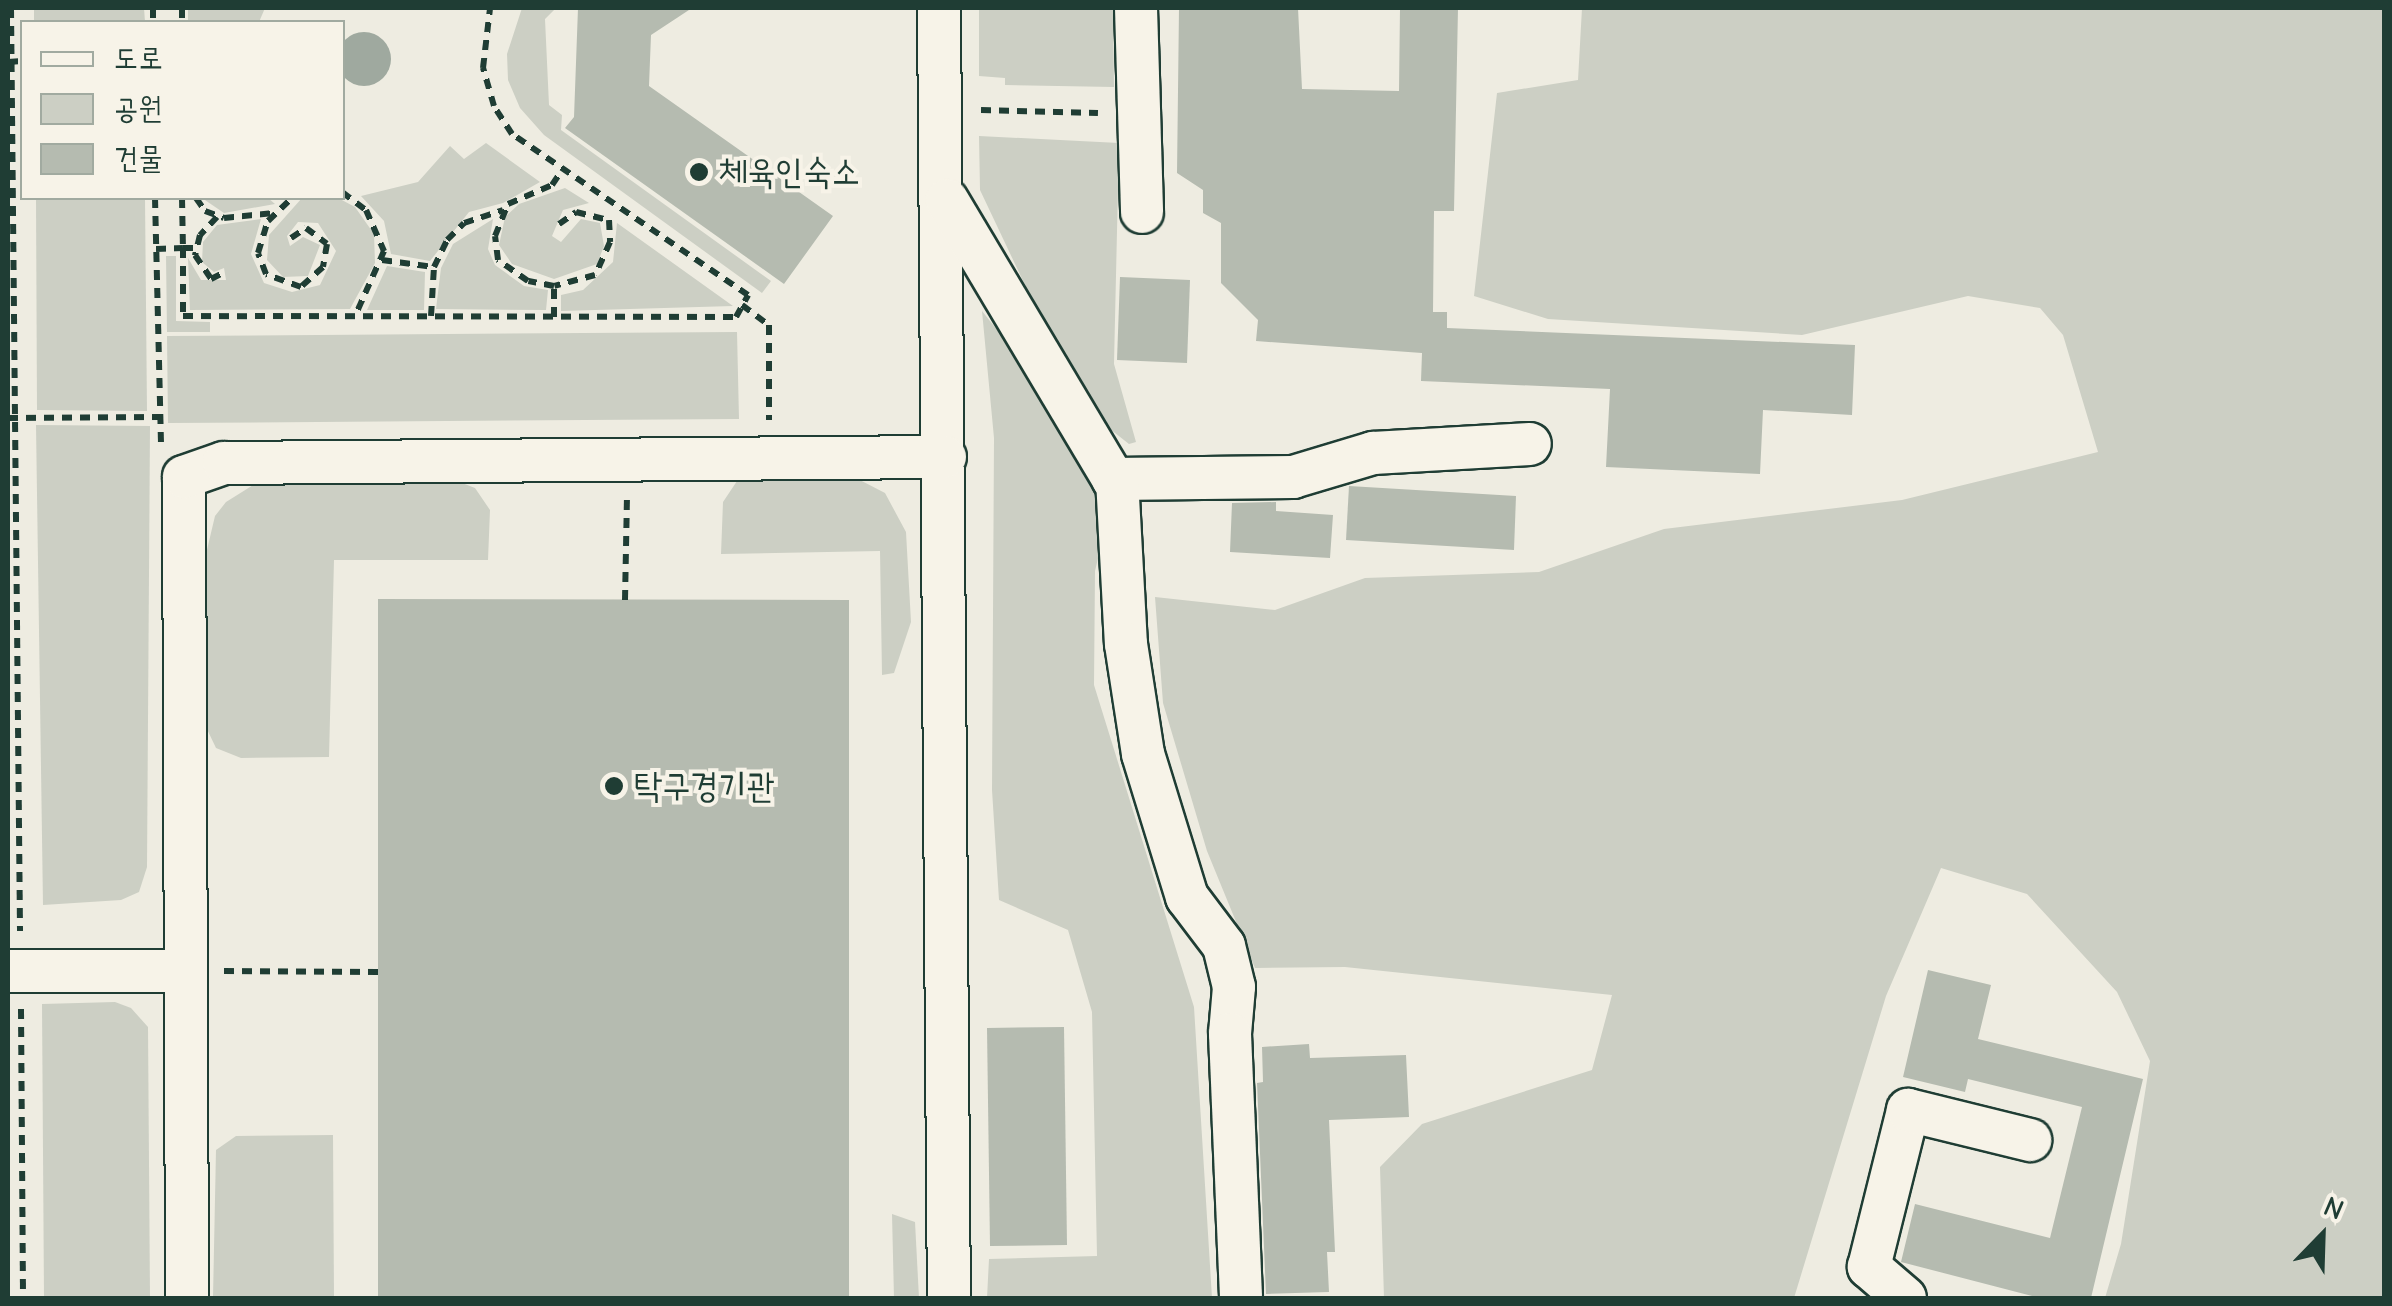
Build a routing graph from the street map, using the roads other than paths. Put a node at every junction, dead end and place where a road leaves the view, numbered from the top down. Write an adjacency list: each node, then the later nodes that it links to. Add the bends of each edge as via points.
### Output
1 (939, 8): 3 (lane)
2 (1136, 8): 4 (lane)
3 (944, 195): 6 (lane); 7 (lane, via 1040,366)
4 (1142, 212)
5 (1530, 444): 7 (lane, via 1373,452 1293,477)
6 (945, 457): 9 (lane, via 224,463 184,477); 13 (lane)
7 (1118, 479): 11 (lane, via 1126,644 1143,754 1186,897 1224,946 1234,987 1230,1034)
8 (14, 971): 9 (lane)
9 (186, 971): 12 (lane)
10 (2030, 1140): 14 (lane, via 1908,1110 1869,1267)
11 (1241, 1296)
12 (187, 1298)
13 (948, 1298)
14 (1905, 1298)

